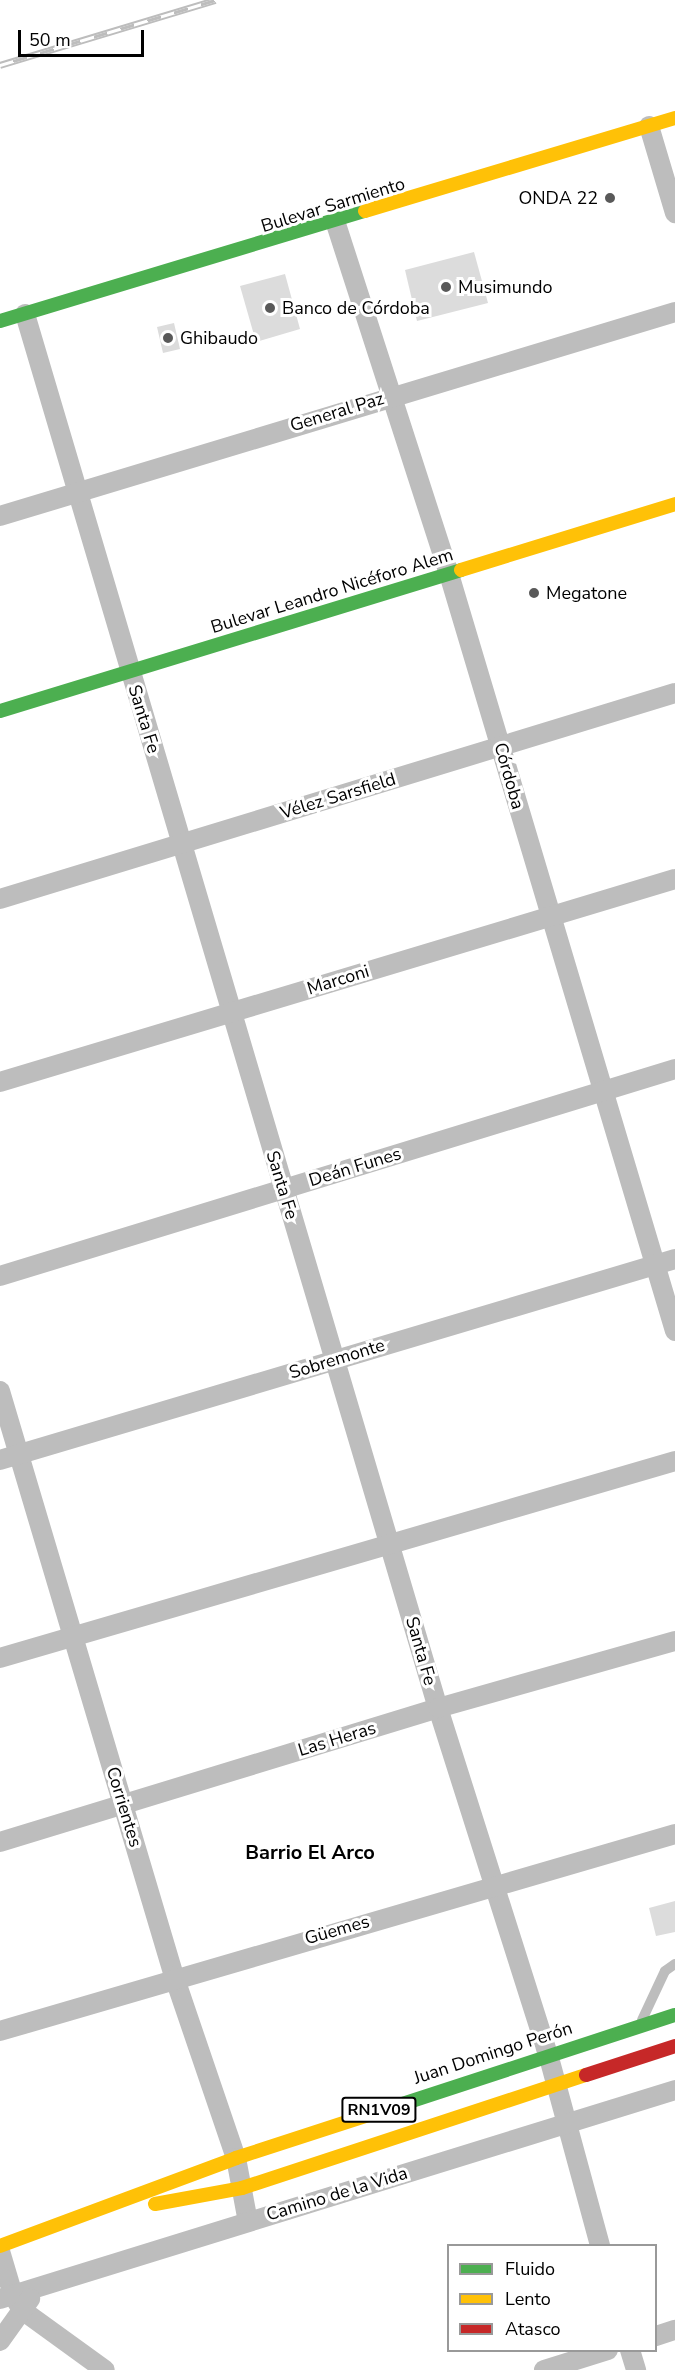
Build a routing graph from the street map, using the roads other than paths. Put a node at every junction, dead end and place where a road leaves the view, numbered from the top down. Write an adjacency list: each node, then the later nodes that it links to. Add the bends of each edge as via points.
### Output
1 (675, 118): 2 (street, Bulevar Sarmiento)
2 (649, 126): 3 (street); 4 (street, Bulevar Sarmiento)
3 (675, 213)
4 (336, 224): 6 (street, Bulevar Sarmiento); 8 (street, Córdoba)
5 (675, 312): 8 (street, General Paz)
6 (25, 314): 7 (street, Bulevar Sarmiento); 9 (street, Santa Fe)
7 (0, 321)
8 (392, 395): 9 (street, General Paz); 12 (street, Córdoba)
9 (76, 493): 11 (street, General Paz); 13 (street, Santa Fe)
10 (675, 504): 12 (street, Bulevar Leandro Nicéforo Alem)
11 (0, 516)
12 (449, 574): 13 (street, Bulevar Leandro Nicéforo Alem); 16 (street, Córdoba)
13 (129, 672): 15 (street, Bulevar Leandro Nicéforo Alem); 17 (street, Santa Fe)
14 (675, 693): 16 (street, Vélez Sarsfield)
15 (0, 711)
16 (500, 746): 17 (street, Vélez Sarsfield); 20 (street, Córdoba)
17 (181, 844): 19 (street, Vélez Sarsfield); 21 (street, Santa Fe)
18 (675, 879): 20 (street, Marconi)
19 (0, 899)
20 (550, 916): 21 (street, Marconi); 24 (street, Córdoba)
21 (230, 1012): 23 (street, Marconi); 25 (street, Santa Fe)
22 (675, 1069): 24 (street, Deán Funes)
23 (0, 1082)
24 (603, 1091): 25 (street, Deán Funes); 27 (street, Córdoba)
25 (284, 1189): 28 (street, Deán Funes); 30 (street, Santa Fe)
26 (675, 1259): 27 (street, Sobremonte)
27 (655, 1265): 29 (street, Córdoba); 30 (street, Sobremonte)
28 (0, 1276)
29 (675, 1331)
30 (335, 1360): 32 (street, Sobremonte); 34 (street, Santa Fe)
31 (0, 1391): 32 (street, Corrientes)
32 (9, 1457): 35 (street, Corrientes)
33 (675, 1461): 34 (street)
34 (390, 1544): 35 (street); 38 (street, Santa Fe)
35 (72, 1637): 37 (street); 39 (street, Corrientes)
36 (675, 1641): 38 (street, Las Heras)
37 (0, 1658)
38 (438, 1708): 39 (street, Las Heras); 42 (street, Santa Fe)
39 (123, 1806): 41 (street, Las Heras); 44 (street, Corrientes)
40 (675, 1834): 42 (street, Güemes)
41 (0, 1842)
42 (492, 1886): 44 (street, Güemes); 49 (street, Santa Fe)
43 (675, 1965): 46 (lane, via 665,1971)
44 (174, 1976): 47 (street, Güemes); 53 (street, Corrientes)
45 (675, 2014): 46 (street, Juan Domingo Perón / RN1V09)
46 (640, 2025): 49 (street, Juan Domingo Perón / RN1V09)
47 (0, 2031)
48 (675, 2046): 50 (street, Juan Domingo Perón / RN1V09)
49 (548, 2054): 50 (street, Santa Fe); 53 (street, Juan Domingo Perón / RN1V09)
50 (555, 2083): 52 (street, Santa Fe); 54 (street, Juan Domingo Perón / RN1V09)
51 (675, 2090): 52 (street, Camino de la Vida)
52 (564, 2123): 56 (street, Camino de la Vida); 57 (street, Santa Fe)
53 (236, 2158): 54 (street, Corrientes); 55 (street, Juan Domingo Perón / RN1V09)
54 (242, 2188): 55 (street, Juan Domingo Perón / RN1V09); 56 (street, Corrientes)
55 (87, 2216): 58 (street, Juan Domingo Perón / RN1V09)
56 (248, 2222): 60 (street, Camino de la Vida, via 37,2289)
57 (599, 2244)
58 (0, 2246)
59 (0, 2251): 60 (street)
60 (12, 2301): 63 (street); 66 (street)
61 (675, 2330): 62 (street)
62 (657, 2336)
63 (0, 2341)
64 (602, 2352): 67 (street)
65 (631, 2352): 68 (street)
66 (105, 2370)
67 (544, 2370)
68 (636, 2370)

